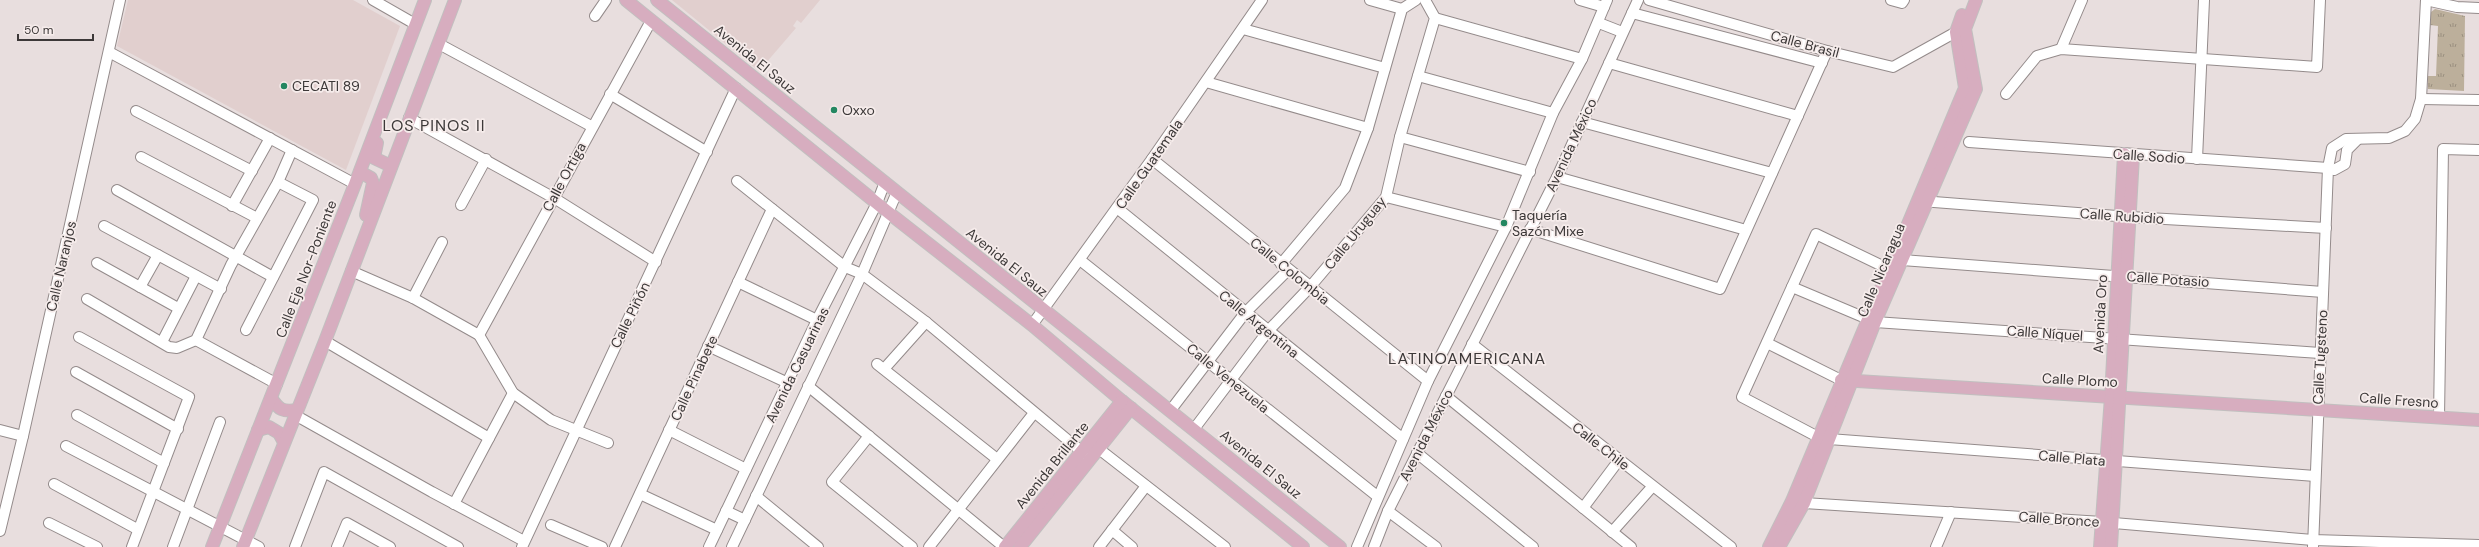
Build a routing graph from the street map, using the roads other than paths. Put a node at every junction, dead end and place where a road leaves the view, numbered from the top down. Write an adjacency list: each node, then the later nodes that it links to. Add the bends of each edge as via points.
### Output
1 (120, 0): 38 (street, Calle Naranjos)
2 (373, 0): 31 (street)
3 (424, 0): 31 (main road, Calle Eje Nor-Poniente)
4 (455, 0): 35 (main road)
5 (606, 0): 27 (street)
6 (626, 0): 29 (main road)
7 (657, 0): 43 (main road, Avenida El Sauz)
8 (1262, 0): 32 (street, Calle Guatemala)
9 (1370, 0): 25 (street)
10 (1416, 0): 25 (street)
11 (1425, 0): 28 (street)
12 (1580, 0): 23 (street)
13 (1638, 0): 26 (street, Avenida México)
14 (1649, 0): 37 (street, Calle Brasil)
15 (1891, 0): 16 (street, via 1902,3)
16 (1904, 0)
17 (1968, 0): 33 (main road)
18 (1976, 0): 33 (main road)
19 (2082, 0): 36 (street)
20 (2204, 0): 40 (street)
21 (2320, 0): 40 (street, via 2317,67)
22 (2426, 0): 24 (street, via 2457,7); 50 (street, Calle Tugsteno)
23 (1606, 3): 30 (street, Avenida México)
24 (2479, 8)
25 (1402, 9): 44 (street)
26 (1632, 13): 34 (street, Avenida México); 42 (street)
27 (595, 16)
28 (1435, 18): 39 (street); 45 (street, Calle Uruguay)
29 (651, 21): 47 (main road); 48 (street, Calle Ortiga)
30 (1599, 23): 34 (street); 39 (street, Avenida México)
31 (415, 24): 52 (main road, Calle Eje Nor-Poniente)
32 (1243, 29): 44 (street); 46 (street, Calle Guatemala)
33 (1960, 31): 37 (street, Calle Brasil, via 1893,67); 87 (main road, Calle Nicaragua, via 1976,89)
34 (1622, 32): 41 (street, Avenida México)
35 (439, 44): 56 (main road); 58 (street)
36 (2061, 49): 40 (street); 49 (street, via 2036,56)
37 (1827, 51): 42 (street)
38 (109, 52): 61 (street); 171 (street, Calle Naranjos)
39 (1582, 59): 54 (street, Avenida México)
40 (2202, 59): 71 (street)
41 (1609, 63): 55 (street); 57 (street, Avenida México)
42 (1822, 63): 55 (street)
43 (740, 66): 47 (main road); 81 (main road, Avenida El Sauz)
44 (1385, 68): 59 (street)
45 (1418, 76): 54 (street); 60 (street, Calle Uruguay)
46 (1206, 82): 59 (street); 70 (street, Calle Guatemala)
47 (732, 85): 66 (street, Calle Piñón); 88 (main road)
48 (610, 94): 58 (street, Calle Ortiga); 66 (street)
49 (2006, 94)
50 (2421, 99): 51 (street); 62 (street, Calle Tugsteno, via 2415,119 2405,131 2389,138)
51 (2479, 100)
52 (383, 110): 72 (main road, via 383,123 374,156 375,159); 75 (main road, Calle Eje Nor-Poniente)
53 (136, 111): 74 (street)
54 (1553, 113): 76 (street, Avenida México)
55 (1798, 116): 77 (street)
56 (409, 118): 69 (street); 72 (main road)
57 (1582, 122): 77 (street); 78 (street, Avenida México)
58 (591, 126): 86 (street, Calle Ortiga)
59 (1368, 128): 110 (street, via 1345,188)
60 (1400, 137): 76 (street); 85 (street, Calle Uruguay)
61 (270, 138): 64 (street); 74 (street)
62 (2358, 140): 73 (street, Calle Sodio, via 2347,150 2346,164 2334,170); 73 (street, Calle Tugsteno, via 2346,139 2332,148)
63 (1970, 142): 67 (street, Calle Sodio)
64 (292, 150): 80 (street); 82 (street)
65 (2479, 150): 162 (street, via 2443,149)
66 (707, 152): 107 (street, Calle Piñón)
67 (2129, 155): 71 (street, Calle Sodio); 94 (main road, Avenida Oro)
68 (141, 157): 90 (street)
69 (486, 159): 86 (street); 89 (street)
70 (1152, 159): 91 (street, Calle Guatemala); 110 (street, Calle Colombia)
71 (2197, 159): 73 (street, Calle Sodio)
72 (391, 166): 101 (main road)
73 (2328, 168): 98 (street, Calle Tugsteno)
74 (252, 171): 90 (street)
75 (360, 172): 82 (main road, Calle Eje Nor-Poniente); 101 (main road, via 371,178 373,183)
76 (1530, 172): 97 (street, Avenida México)
77 (1772, 172): 100 (street)
78 (1557, 176): 99 (street, Avenida México); 100 (street)
79 (737, 181): 92 (street)
80 (278, 182): 95 (street); 116 (street, via 312,200)
81 (884, 182): 84 (main road, Avenida El Sauz); 88 (street, Avenida Casuarinas)
82 (355, 184): 150 (main road, Calle Eje Nor-Poniente)
83 (117, 190): 105 (street)
84 (897, 192): 93 (street, Avenida Casuarinas); 126 (main road, Avenida El Sauz)
85 (1386, 197): 97 (street); 119 (street, Calle Uruguay)
86 (554, 198): 107 (street); 134 (street, Calle Ortiga)
87 (1922, 201): 94 (street, Calle Rubidio); 104 (main road, Calle Nicaragua)
88 (877, 203): 93 (main road); 109 (street, Avenida Casuarinas)
89 (461, 205)
90 (232, 206): 95 (street)
91 (1117, 208): 106 (street, Calle Guatemala); 127 (street, Calle Argentina)
92 (772, 209): 109 (street); 117 (street, Calle Pinabete)
93 (890, 213): 113 (street, Avenida Casuarinas); 131 (main road)
94 (2125, 216): 98 (street, Calle Rubidio); 115 (main road, Avenida Oro)
95 (257, 218): 105 (street)
96 (104, 226): 103 (street)
97 (1506, 227): 147 (street, Avenida México)
98 (2326, 228): 122 (street, Calle Tugsteno)
99 (1530, 229): 100 (street, via 1720,289); 141 (street, Avenida México)
100 (1746, 230)
101 (364, 238): 112 (main road)
102 (442, 242): 123 (street)
103 (158, 255): 114 (street); 118 (street)
104 (1898, 258): 111 (main road, Calle Nicaragua); 115 (street, Calle Potasio)
105 (233, 260): 116 (street); 121 (street)
106 (1080, 260): 126 (street, Calle Guatemala); 144 (street, Calle Venezuela)
107 (656, 262): 169 (street, Calle Piñón)
108 (97, 263): 118 (street)
109 (845, 267): 113 (street); 128 (street, Avenida Casuarinas)
110 (1284, 267): 119 (street, Calle Colombia); 127 (street)
111 (1892, 270): 120 (street, via 1816,234); 129 (main road, Calle Nicaragua)
112 (352, 271): 123 (street); 138 (main road)
113 (862, 274): 130 (street); 151 (street, Avenida Casuarinas)
114 (196, 276): 121 (street); 125 (street)
115 (2122, 276): 122 (street, Calle Potasio); 136 (main road, Avenida Oro)
116 (274, 277): 132 (street)
117 (738, 282): 128 (street); 142 (street, Calle Pinabete)
118 (140, 287): 125 (street)
119 (1310, 287): 133 (street, Calle Uruguay); 147 (street, Calle Colombia)
120 (1792, 287): 129 (street); 140 (street)
121 (221, 289): 137 (street)
122 (2323, 292): 143 (street, Calle Tugsteno)
123 (413, 298): 134 (street)
124 (87, 299): 139 (street)
125 (178, 308): 139 (street)
126 (1042, 309): 131 (street, Calle Guatemala); 158 (main road, Avenida El Sauz)
127 (1245, 313): 133 (street, Calle Argentina); 144 (street)
128 (817, 320): 149 (street, Avenida Casuarinas)
129 (1871, 321): 136 (street, Calle Níquel); 148 (main road, Calle Nicaragua)
130 (926, 322): 160 (street); 182 (street, via 880,366)
131 (1032, 325): 156 (main road)
132 (246, 330)
133 (1268, 331): 146 (street, Calle Uruguay); 175 (street, Calle Argentina)
134 (479, 335): 152 (street)
135 (79, 337): 165 (street, via 189,397)
136 (2118, 338): 143 (street, Calle Níquel); 154 (main road, Avenida Oro)
137 (196, 340): 139 (street, via 176,348); 150 (street)
138 (325, 341): 159 (main road); 173 (street)
139 (162, 342)
140 (1767, 343): 148 (street); 174 (street, via 1742,397)
141 (1472, 344): 153 (street, Avenida México); 183 (street, Calle Chile)
142 (708, 346): 149 (street); 170 (street, Calle Pinabete)
143 (2320, 353): 157 (street, Calle Tugsteno)
144 (1208, 362): 146 (street, Calle Venezuela); 158 (street)
145 (76, 372): 165 (street)
146 (1231, 381): 166 (street, Calle Uruguay); 194 (street, Calle Venezuela)
147 (1428, 381): 175 (street, Avenida México)
148 (1846, 381): 154 (main road, Calle Plomo); 174 (main road, Calle Nicaragua)
149 (788, 383): 186 (street, Avenida Casuarinas)
150 (277, 384): 155 (main road, Calle Eje Nor-Poniente)
151 (808, 386): 172 (street); 193 (street, Avenida Casuarinas)
152 (512, 393): 169 (street, via 550,420); 173 (street)
153 (1446, 396): 180 (street, Avenida México); 197 (street)
154 (2116, 397): 157 (main road, Calle Plomo); 184 (main road, Avenida Oro)
155 (271, 398): 159 (main road, via 278,408); 168 (main road, Calle Eje Nor-Poniente)
156 (1127, 405): 179 (main road, Avenida Brillante); 181 (main road, Avenida Brillante); 239 (main road)
157 (2318, 410): 162 (main road, Calle Fresno); 187 (street, Calle Tugsteno)
158 (1170, 411): 166 (main road, Avenida El Sauz)
159 (296, 413): 176 (main road); 196 (street)
160 (1034, 413): 181 (street); 182 (street)
161 (77, 415): 185 (street)
162 (2439, 418): 163 (main road, Calle Fresno)
163 (2479, 420)
164 (220, 422): 199 (street)
165 (178, 429): 185 (street)
166 (1194, 429): 240 (main road, Avenida El Sauz)
167 (0, 430): 171 (street)
168 (258, 430): 176 (main road, via 269,427 279,433); 208 (main road, Calle Eje Nor-Poniente)
169 (574, 430): 177 (street); 217 (street, Calle Piñón)
170 (669, 430): 186 (street); 192 (street, Calle Pinabete)
171 (23, 436): 203 (street, Calle Naranjos)
172 (869, 436): 198 (street); 233 (street, via 832,482)
173 (489, 438): 196 (street)
174 (1824, 438): 184 (street, Calle Plata); 195 (main road, Calle Nicaragua); 247 (main road, Calle Nicaragua)
175 (1403, 439): 194 (street, Avenida México)
176 (284, 442): 216 (main road)
177 (608, 443)
178 (66, 446): 191 (street)
179 (1099, 449): 181 (main road, Avenida Brillante); 189 (street)
180 (1417, 453): 201 (street, Avenida México); 244 (street)
181 (1087, 455): 214 (main road, Avenida Brillante)
182 (997, 459): 198 (street)
183 (1619, 460): 190 (street, Calle Chile); 197 (street)
184 (2111, 461): 187 (street, Calle Plata); 206 (main road, Avenida Oro)
185 (164, 463): 191 (street)
186 (746, 470): 200 (street, Avenida Casuarinas)
187 (2315, 476): 215 (street, Calle Tugsteno)
188 (54, 484): 209 (street)
189 (1146, 486): 211 (street); 238 (street)
190 (1652, 487): 213 (street); 246 (street, Calle Chile)
191 (152, 492): 199 (street); 209 (street)
192 (640, 494): 210 (street); 229 (street, Calle Pinabete)
193 (756, 496): 204 (street, Avenida Casuarinas); 232 (street)
194 (1377, 496): 241 (street, Avenida México)
195 (1804, 503): 202 (street, Calle Bronce); 248 (main road, Calle Nicaragua)
196 (454, 504): 217 (street)
197 (1584, 508): 213 (street)
198 (957, 509): 234 (street); 235 (street)
199 (187, 510): 208 (street); 221 (street)
200 (726, 511): 204 (street); 210 (street, Avenida Casuarinas)
201 (1388, 511): 242 (street, Avenida México); 243 (street)
202 (1951, 512): 206 (street, Calle Bronce); 249 (street)
203 (2, 519): 212 (street, Calle Naranjos)
204 (745, 520): 231 (street, Avenida Casuarinas)
205 (49, 523): 219 (street)
206 (2107, 523): 215 (street, Calle Bronce); 250 (main road, Avenida Oro); 251 (main road, Avenida Oro)
207 (551, 525): 228 (street)
208 (219, 526): 216 (street); 222 (main road, Calle Eje Nor-Poniente)
209 (137, 529): 220 (street)
210 (717, 530): 230 (street, Avenida Casuarinas)
211 (1112, 530): 236 (street); 237 (street)
212 (0, 531)
213 (1612, 532): 245 (street)
214 (1022, 543): 235 (main road, Avenida Brillante)
215 (2313, 543): 218 (street, Calle Bronce)
216 (244, 544): 223 (street)
217 (523, 544)
218 (2479, 544)
219 (97, 547)
220 (132, 547)
221 (173, 547)
222 (212, 547)
223 (259, 547)
224 (295, 547): 227 (street, via 324,472)
225 (336, 547): 226 (street, via 347,523)
226 (390, 547)
227 (458, 547)
228 (602, 547)
229 (615, 547)
230 (709, 547)
231 (732, 547)
232 (817, 547)
233 (912, 547)
234 (929, 547)
235 (1004, 547)
236 (1099, 547)
237 (1132, 547)
238 (1225, 547)
239 (1303, 547)
240 (1340, 547)
241 (1357, 547)
242 (1374, 547)
243 (1436, 547)
244 (1533, 547)
245 (1630, 547)
246 (1731, 547)
247 (1769, 547)
248 (1779, 547)
249 (1936, 547)
250 (2100, 547)
251 (2111, 547)

